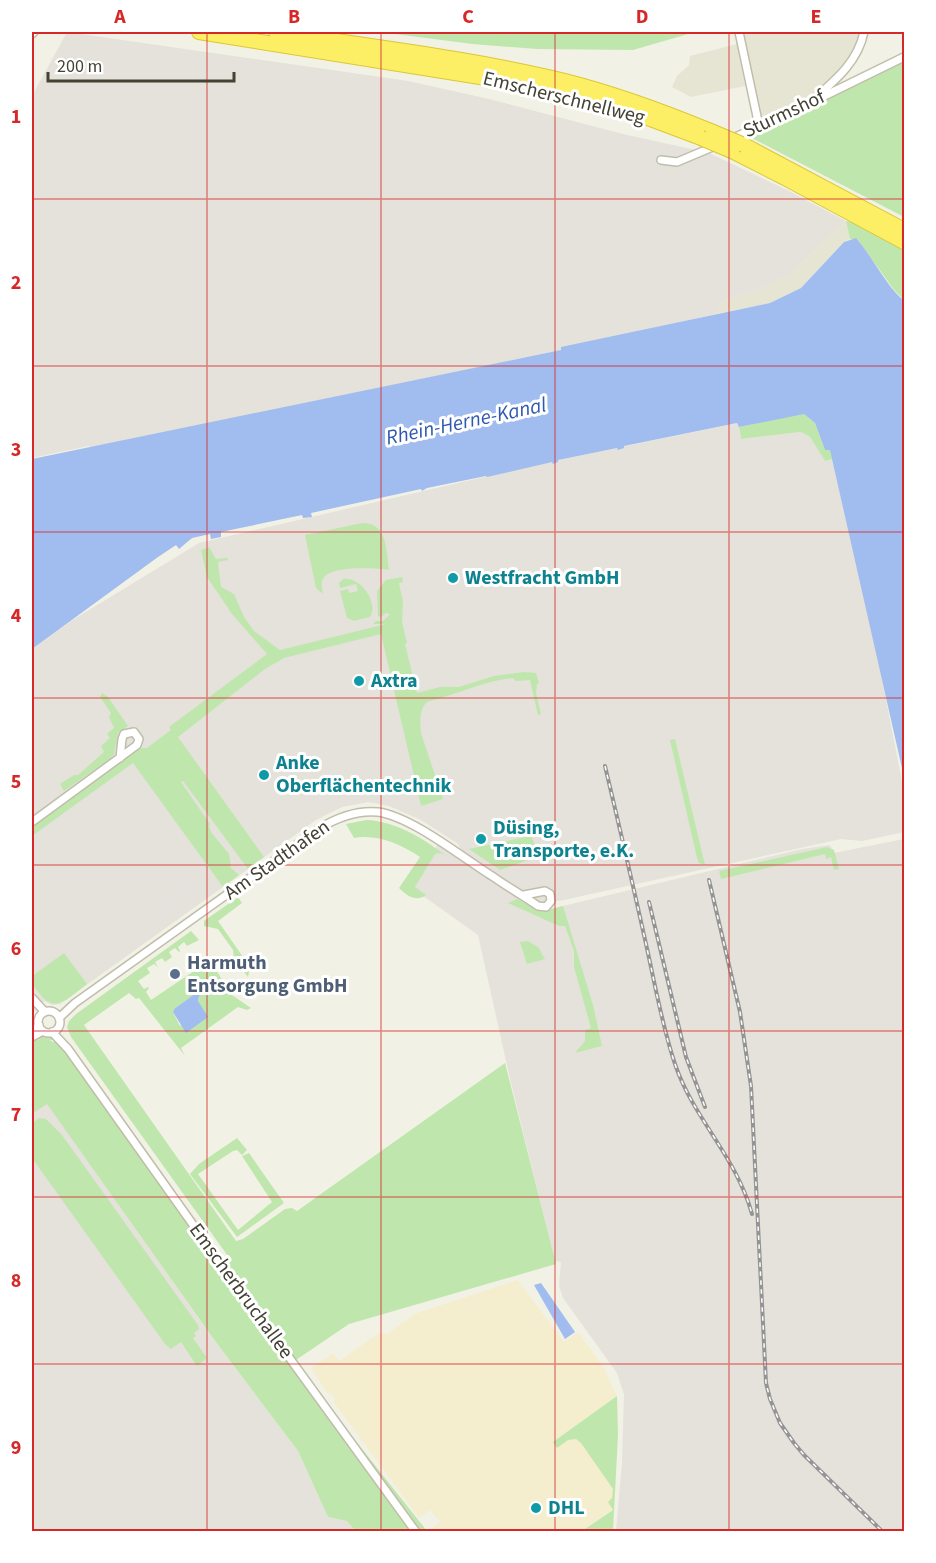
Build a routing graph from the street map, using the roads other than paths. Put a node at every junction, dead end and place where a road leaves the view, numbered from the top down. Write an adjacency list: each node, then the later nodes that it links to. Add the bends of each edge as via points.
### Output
1 (199, 32): 8 (highway, Emscherschnellweg, via 505,81 618,108)
2 (276, 32): 8 (highway, Emscherschnellweg, via 565,81 631,101)
3 (739, 32): 7 (street)
4 (864, 32): 6 (street, via 847,69)
5 (904, 57): 6 (street, Sturmshof)
6 (806, 105): 7 (street, Sturmshof)
7 (759, 126): 9 (street, Sturmshof, via 677,162)
8 (707, 135): 10 (highway, Emscherschnellweg, bridge)
9 (661, 160)
10 (832, 197): 11 (highway, Emscherschnellweg); 12 (highway, Emscherschnellweg)
11 (904, 230)
12 (904, 242)
13 (120, 758): 14 (street)
14 (32, 822)
15 (524, 896): 18 (street, Am Stadthafen, via 398,818 372,812 340,817)
16 (32, 998): 17 (street)
17 (43, 1013): 18 (street); 19 (street)
18 (57, 1015): 20 (street)
19 (40, 1028): 20 (street); 21 (street); 22 (street)
20 (55, 1030): 23 (street, Emscherbruchallee)
21 (32, 1032)
22 (32, 1037)
23 (416, 1532)

